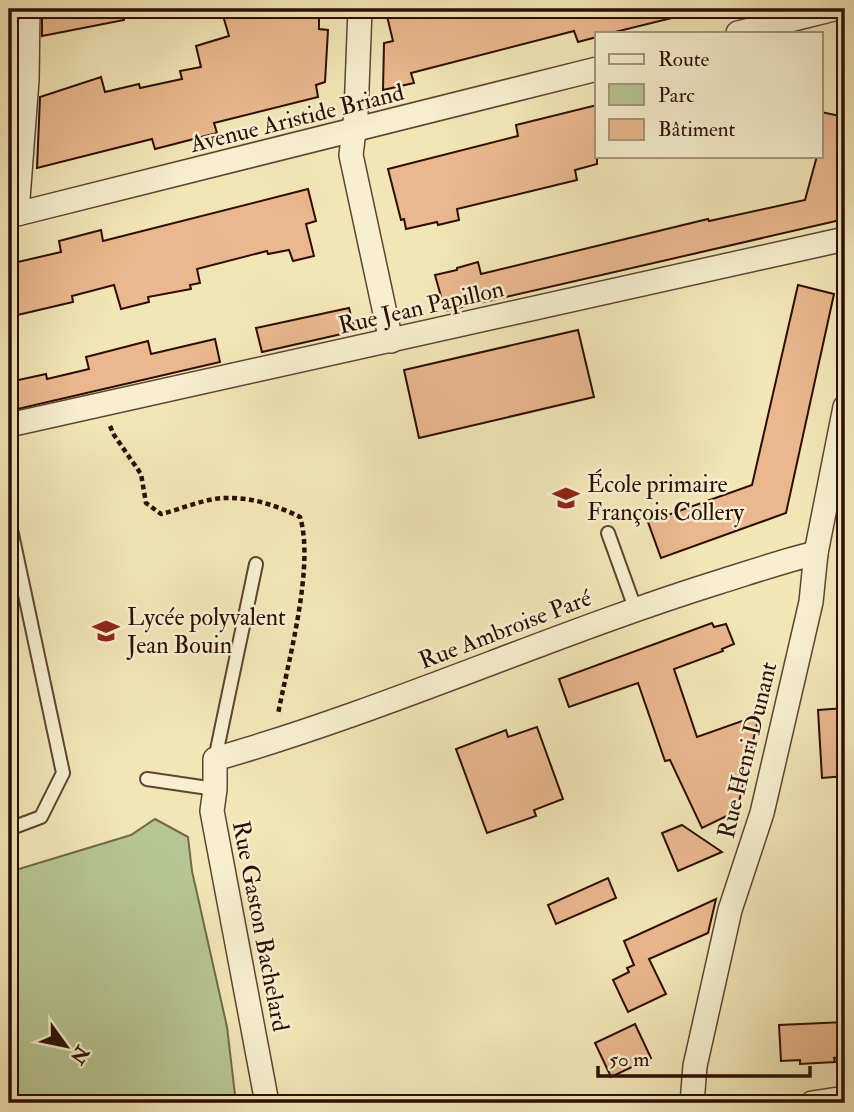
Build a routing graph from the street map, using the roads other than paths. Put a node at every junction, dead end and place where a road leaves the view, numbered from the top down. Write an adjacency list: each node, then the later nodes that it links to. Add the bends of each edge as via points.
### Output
1 (28, 9): 6 (street)
2 (360, 9): 7 (street)
3 (834, 9): 4 (street)
4 (742, 32)
5 (595, 70): 7 (street, Avenue Aristide Briand)
6 (18, 80): 8 (street, via 18,199)
7 (354, 131): 8 (street, Avenue Aristide Briand); 10 (street, via 351,155)
8 (14, 214)
9 (845, 239): 10 (street, Rue Jean Papillon)
10 (391, 341): 12 (street, Rue Jean Papillon)
11 (845, 407): 13 (street, Rue Henri Dunant)
12 (9, 425)
13 (836, 505): 16 (street, Rue Henri Dunant)
14 (9, 520): 22 (lane, via 63,773 41,817)
15 (608, 533): 18 (lane)
16 (816, 553): 18 (street, Rue Ambroise Paré); 25 (street, Rue Henri Dunant, via 811,602 762,813 730,910 695,1066)
17 (256, 564): 19 (lane)
18 (635, 608): 19 (street, Rue Ambroise Paré, via 348,716)
19 (215, 759): 21 (street, Rue Gaston Bachelard)
20 (147, 779): 21 (lane)
21 (215, 789): 24 (street, Rue Gaston Bachelard, via 212,811)
22 (9, 829)
23 (845, 1098): 26 (street)
24 (267, 1103)
25 (692, 1103)
26 (812, 1103)

